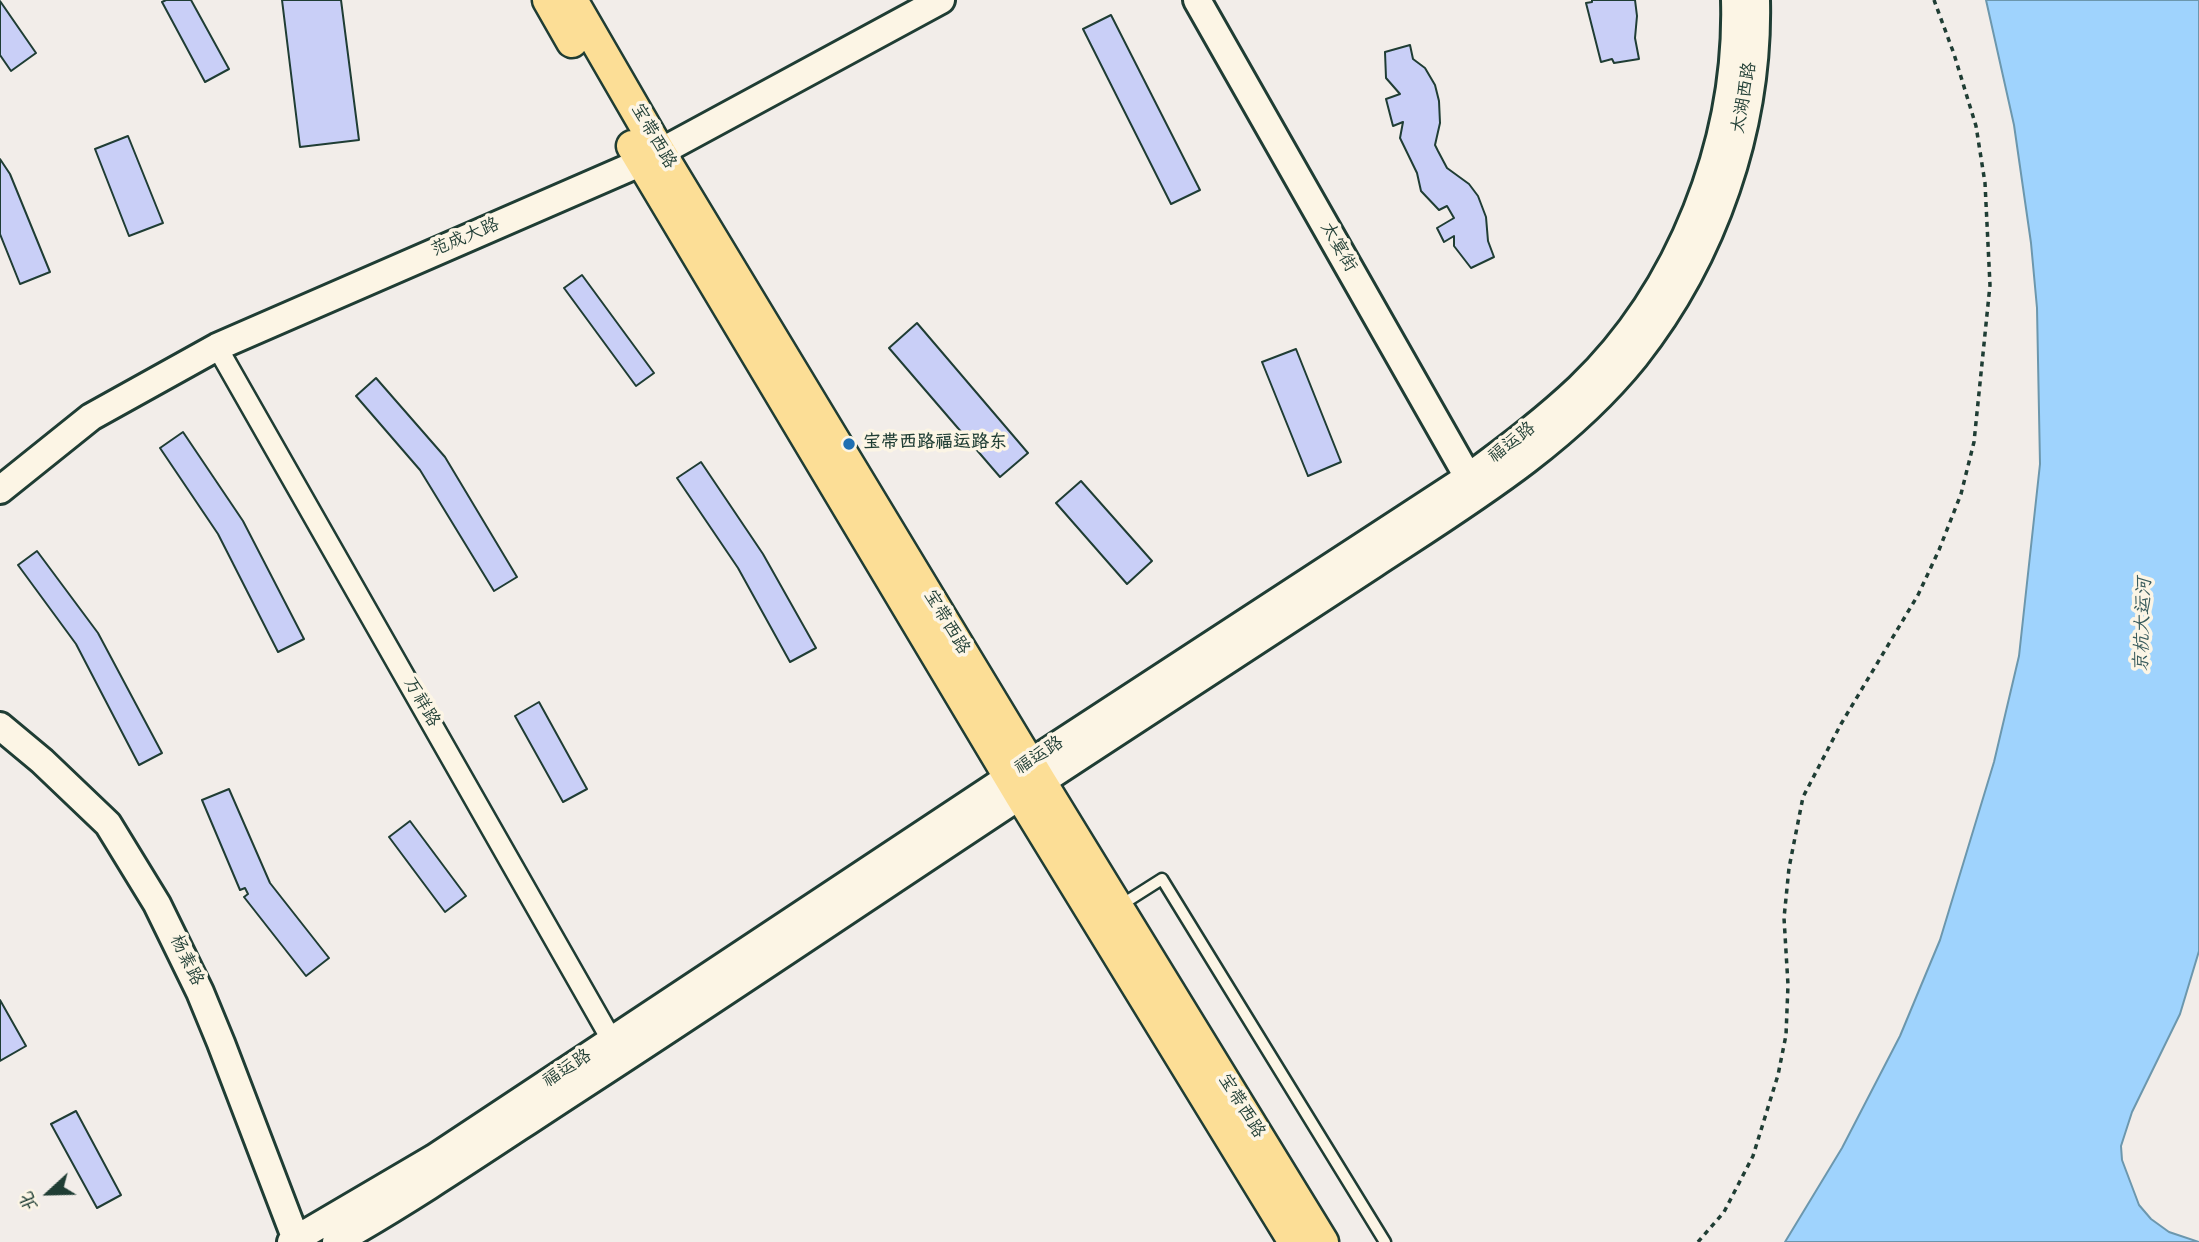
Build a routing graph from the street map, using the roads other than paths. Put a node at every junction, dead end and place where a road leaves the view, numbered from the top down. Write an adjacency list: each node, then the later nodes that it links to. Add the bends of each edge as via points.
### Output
1 (548, 0): 7 (main road, 宝带西路)
2 (572, 0): 7 (main road, 宝带西路)
3 (940, 0): 7 (main road, 范成大路)
4 (1197, 0): 10 (main road, 太宴街)
5 (1735, 0): 8 (main road, 太湖西路, via 1733,56 1716,152)
6 (1756, 0): 8 (main road, 太湖西路, via 1754,58 1736,157)
7 (651, 157): 9 (main road, 范成大路); 13 (main road, 宝带西路)
8 (1715, 190): 10 (main road, 福运路, via 1707,238 1688,277 1637,354 1567,426)
9 (217, 347): 11 (main road, 范成大路, via 91,417); 16 (street, 万祥路)
10 (1473, 486): 13 (main road, 福运路)
11 (0, 490)
12 (0, 726): 17 (main road, 杨素路, via 108,824 157,904 222,1043)
13 (1025, 779): 14 (main road, 宝带西路); 15 (main road, 宝带西路); 16 (main road, 福运路)
14 (1118, 907): 15 (main road, 宝带西路); 21 (lane, via 1162,879)
15 (1161, 1001): 19 (main road, 宝带西路); 20 (main road, 宝带西路)
16 (618, 1050): 17 (main road, 福运路); 18 (main road, 福运路, via 425,1189)
17 (294, 1241)
18 (336, 1242)
19 (1294, 1242)
20 (1323, 1242)
21 (1385, 1242)

